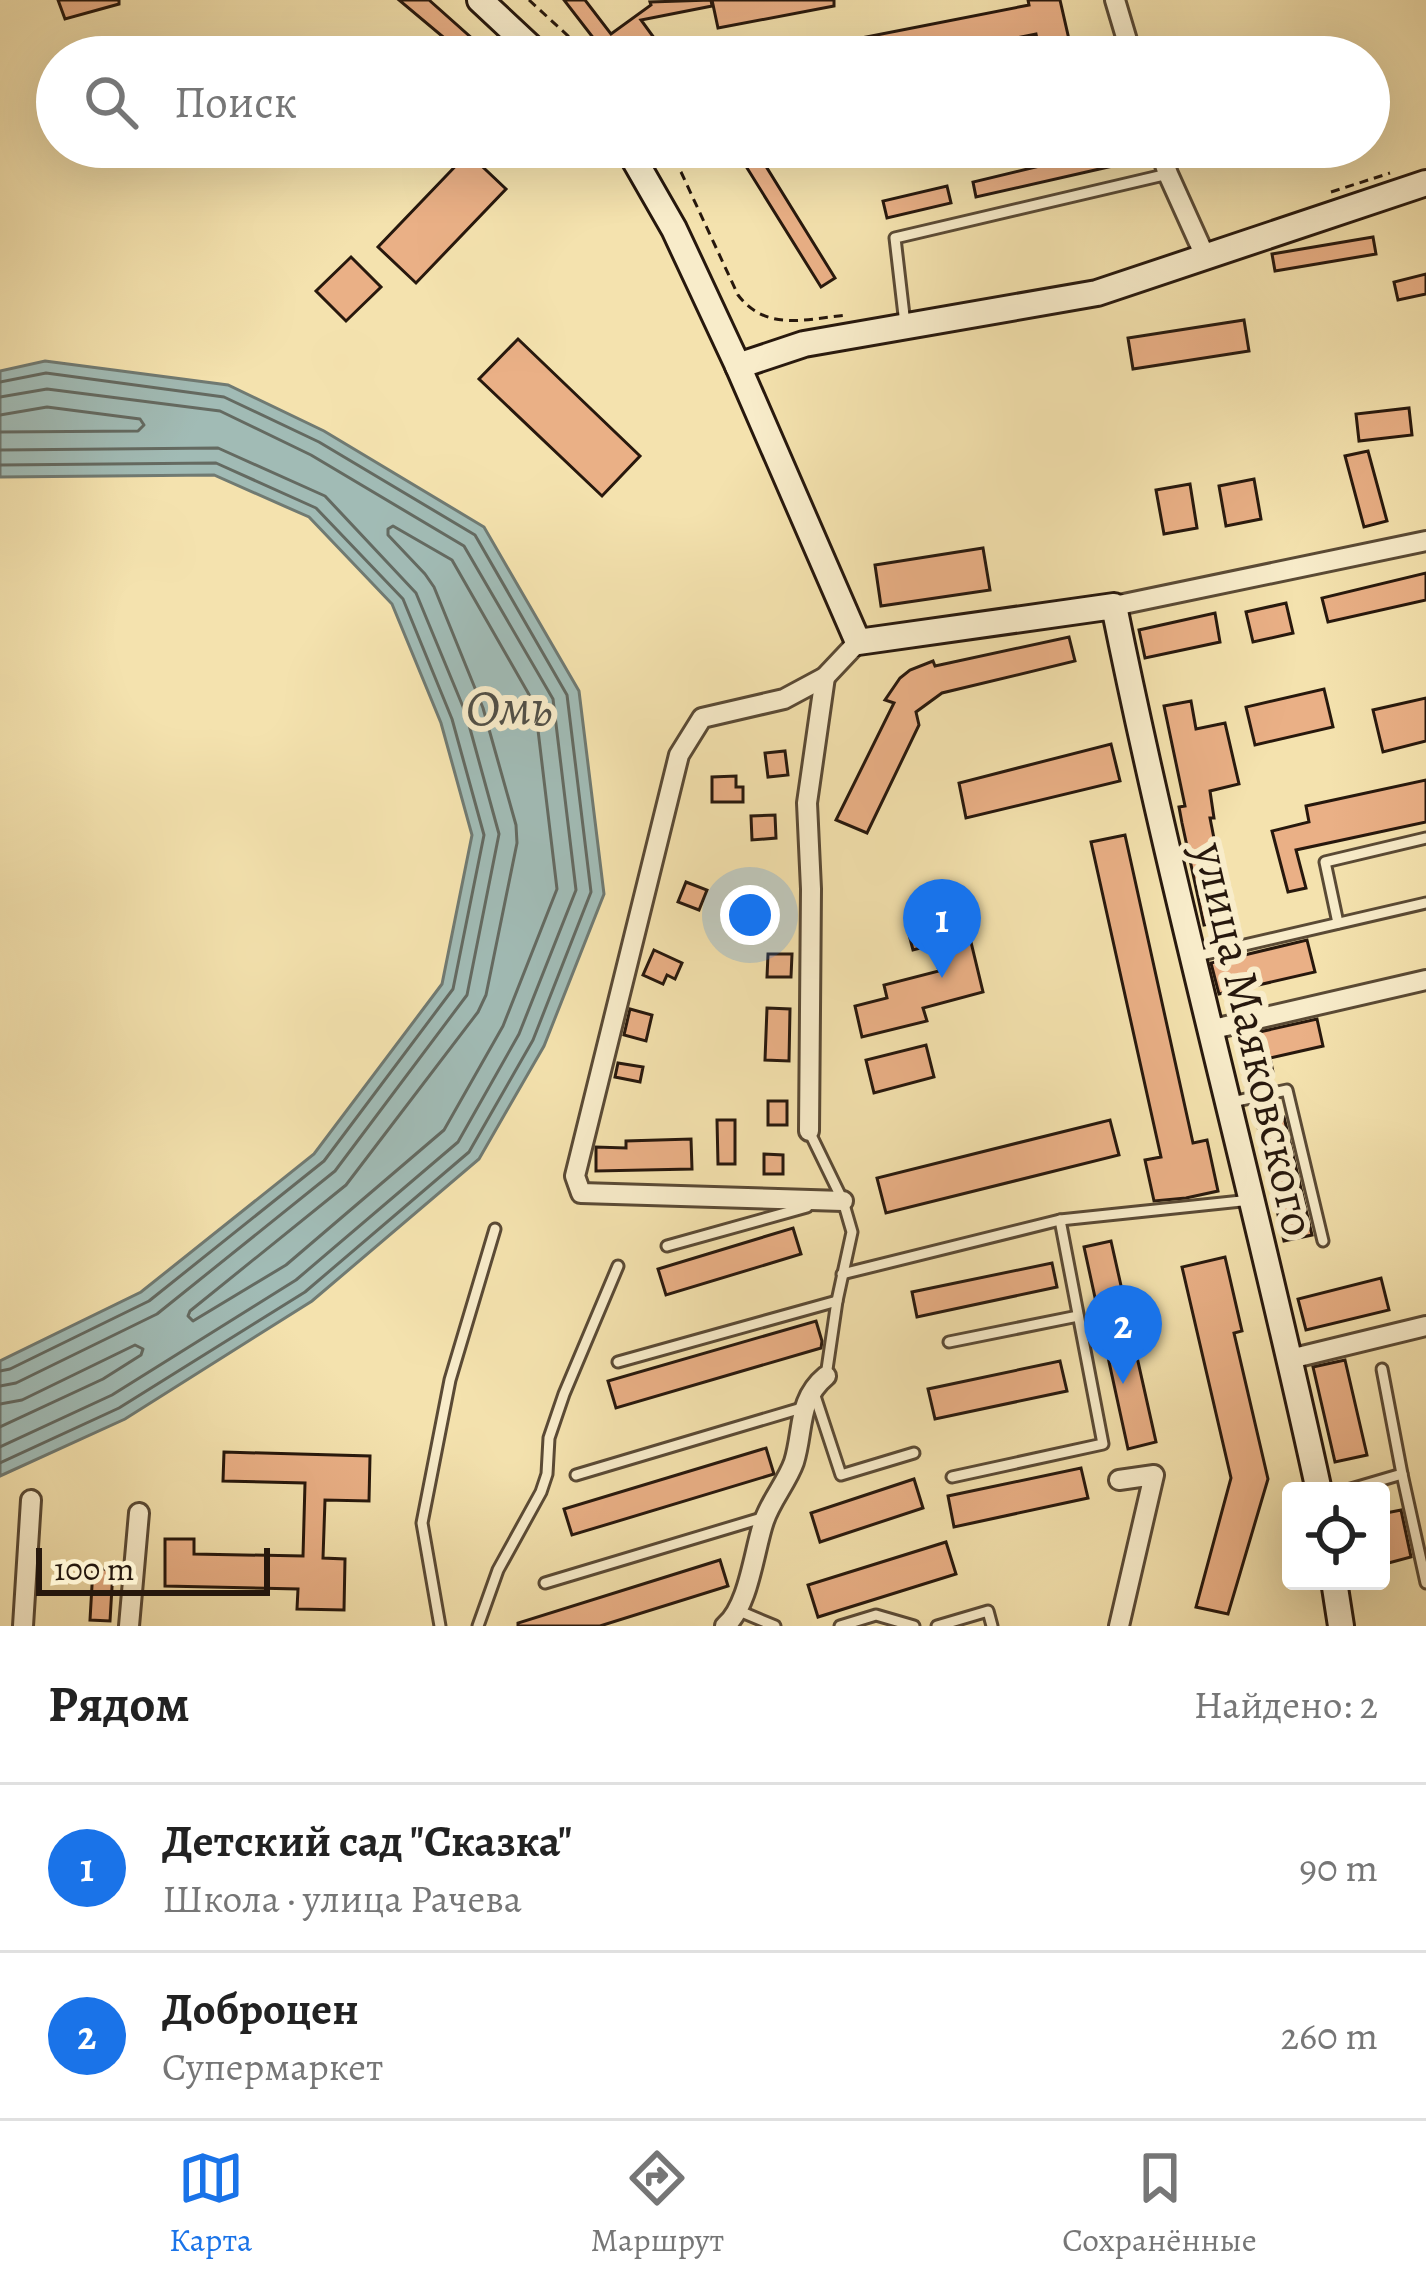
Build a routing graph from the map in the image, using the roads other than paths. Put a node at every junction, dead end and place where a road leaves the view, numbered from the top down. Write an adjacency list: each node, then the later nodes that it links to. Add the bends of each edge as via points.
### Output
1 (480, 0): 3 (street)
2 (1115, 0): 4 (street)
3 (519, 36)
4 (1126, 36)
5 (639, 168): 11 (street)
6 (1166, 168): 7 (street)
7 (1168, 174): 9 (street); 10 (lane, via 895,238)
8 (1415, 177): 9 (street)
9 (1205, 256): 10 (street, via 1097,293)
10 (905, 326): 11 (street, via 804,344)
11 (739, 366): 14 (street)
12 (1426, 541): 13 (street)
13 (1114, 606): 14 (street); 19 (street, улица Маяковского)
14 (858, 642): 15 (street)
15 (825, 677): 23 (street, via 807,803); 24 (street, via 784,698 702,718 679,755 575,1176 581,1193)
16 (1426, 838): 18 (lane, via 1325,862)
17 (1426, 903): 18 (lane)
18 (1338, 923): 19 (lane)
19 (1192, 957): 21 (street, улица Маяковского)
20 (1426, 980): 21 (street)
21 (1209, 1030): 22 (street, улица Маяковского)
22 (1227, 1103): 25 (street, улица Маяковского); 28 (lane, via 1287,1090)
23 (809, 1132): 24 (lane)
24 (836, 1200): 29 (lane); 31 (lane, via 852,1232)
25 (1251, 1200): 26 (lane); 36 (street, улица Маяковского)
26 (1060, 1220): 31 (lane); 33 (lane)
27 (494, 1228): 57 (lane, via 449,1380 422,1522)
28 (1323, 1240)
29 (667, 1246)
30 (618, 1266): 58 (lane, via 564,1394 541,1492)
31 (842, 1274): 32 (lane)
32 (837, 1301): 37 (lane); 39 (lane)
33 (1078, 1316): 35 (lane); 44 (lane, via 1103,1444)
34 (1426, 1326): 36 (street)
35 (949, 1342)
36 (1290, 1359): 46 (street, улица Маяковского)
37 (618, 1362)
38 (1382, 1369): 42 (lane)
39 (819, 1382): 40 (street); 41 (lane, via 841,1475)
40 (805, 1407): 43 (lane); 50 (street, via 794,1462)
41 (914, 1453)
42 (1402, 1474): 47 (lane); 52 (lane)
43 (576, 1475)
44 (952, 1477)
45 (1119, 1480): 64 (street, via 1154,1475)
46 (1317, 1482)
47 (1375, 1482)
48 (31, 1500): 55 (street)
49 (139, 1513): 56 (street)
50 (765, 1517): 51 (lane); 54 (street)
51 (545, 1583)
52 (1426, 1583)
53 (1335, 1590): 65 (street)
54 (731, 1618): 59 (lane)
55 (23, 1626)
56 (129, 1626)
57 (440, 1626)
58 (478, 1626)
59 (776, 1626)
60 (840, 1626): 61 (lane, via 876,1615)
61 (914, 1626)
62 (937, 1626): 63 (lane, via 988,1611)
63 (992, 1626)
64 (1119, 1626)
65 (1341, 1626)

